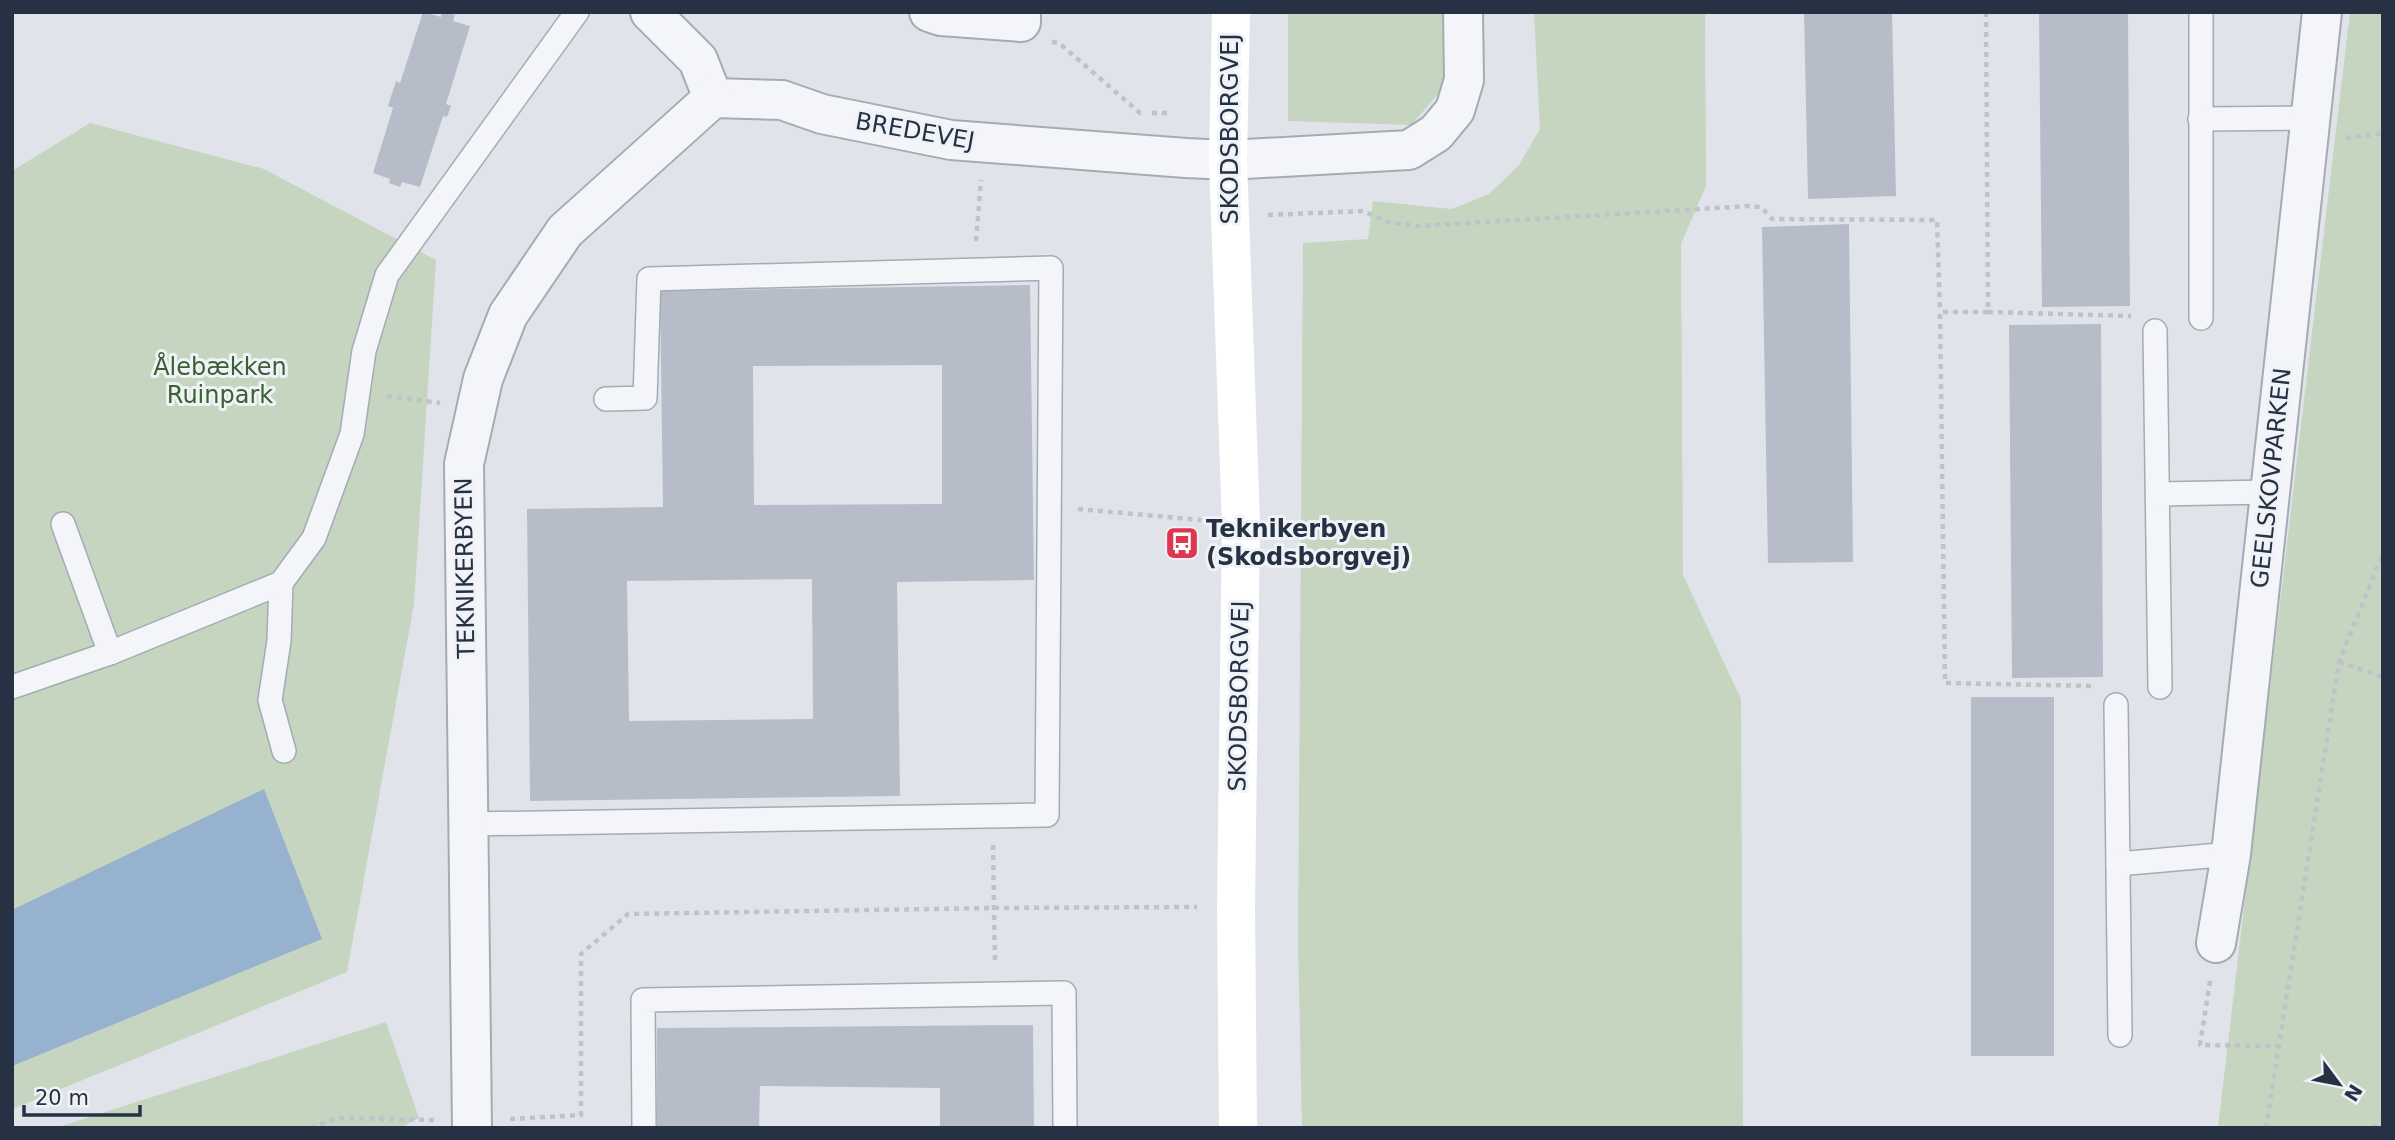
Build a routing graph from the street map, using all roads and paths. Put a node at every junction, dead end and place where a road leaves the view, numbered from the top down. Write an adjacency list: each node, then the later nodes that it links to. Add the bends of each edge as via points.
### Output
1 (577, 12): 23 (lane, via 387,275 364,351)
2 (650, 12): 10 (street, via 698,60)
3 (929, 12): 9 (street)
4 (1231, 12): 15 (street, SKODSBORGVEJ)
5 (1463, 12): 15 (street, via 1464,80 1455,110 1436,133 1409,150)
6 (1986, 12): 18 (path)
7 (2200, 12): 12 (lane)
8 (2322, 12): 11 (street, GEELSKOVPARKEN)
9 (1021, 17): 14 (path, via 1037,39 1059,43 1140,113 1167,113)
10 (713, 98): 13 (street, BREDEVEJ, via 782,100 835,117 951,141); 25 (street, TEKNIKERBYEN, via 565,231 508,315)
11 (2311, 118): 12 (lane); 26 (street, GEELSKOVPARKEN)
12 (2200, 119): 21 (lane)
13 (985, 143): 14 (street, BREDEVEJ); 17 (path)
14 (1166, 156): 15 (street, BREDEVEJ)
15 (1228, 160): 16 (street, SKODSBORGVEJ)
16 (1229, 217): 19 (path, via 1363,211 1387,222 1418,226 1749,206 1761,207 1772,219 1937,220); 29 (street, SKODSBORGVEJ)
17 (973, 270): 24 (lane, via 649,279 645,398); 28 (lane, via 1051,268)
18 (1988, 312): 19 (path); 20 (path)
19 (1940, 313): 37 (path, via 1945,683)
20 (2134, 317)
21 (2201, 318)
22 (2155, 331): 27 (lane)
23 (358, 393): 25 (path); 32 (lane, via 352,434 314,538)
24 (606, 399)
25 (477, 407): 41 (street, TEKNIKERBYEN, via 464,464)
26 (2270, 492): 27 (lane); 42 (street, GEELSKOVPARKEN)
27 (2158, 494): 37 (lane)
28 (1049, 506): 29 (path); 40 (lane, via 1047,815)
29 (1241, 523): 45 (street, SKODSBORGVEJ)
30 (64, 524): 33 (lane)
31 (2383, 553): 34 (path)
32 (282, 583): 33 (lane); 39 (lane, via 270,700)
33 (110, 653): 36 (lane)
34 (2339, 662): 35 (path); 49 (path)
35 (2383, 677)
36 (12, 687)
37 (2160, 687)
38 (2116, 705): 43 (lane)
39 (284, 751)
40 (992, 816): 41 (lane); 44 (path)
41 (468, 824): 51 (street, TEKNIKERBYEN)
42 (2231, 854): 43 (lane); 46 (street, GEELSKOVPARKEN)
43 (2118, 864): 48 (lane)
44 (993, 908): 45 (path); 47 (path); 51 (path, via 628,914 581,954 581,1115)
45 (1236, 908): 55 (street, SKODSBORGVEJ)
46 (2216, 943): 49 (path, via 2200,1045)
47 (996, 994): 53 (lane, via 643,1000); 54 (lane, via 1064,993)
48 (2120, 1035)
49 (2278, 1046): 56 (path)
50 (2383, 1119): 57 (path)
51 (472, 1125): 52 (path, via 337,1118)
52 (311, 1128)
53 (644, 1128)
54 (1065, 1128)
55 (1238, 1128)
56 (2266, 1128)
57 (2373, 1128)

